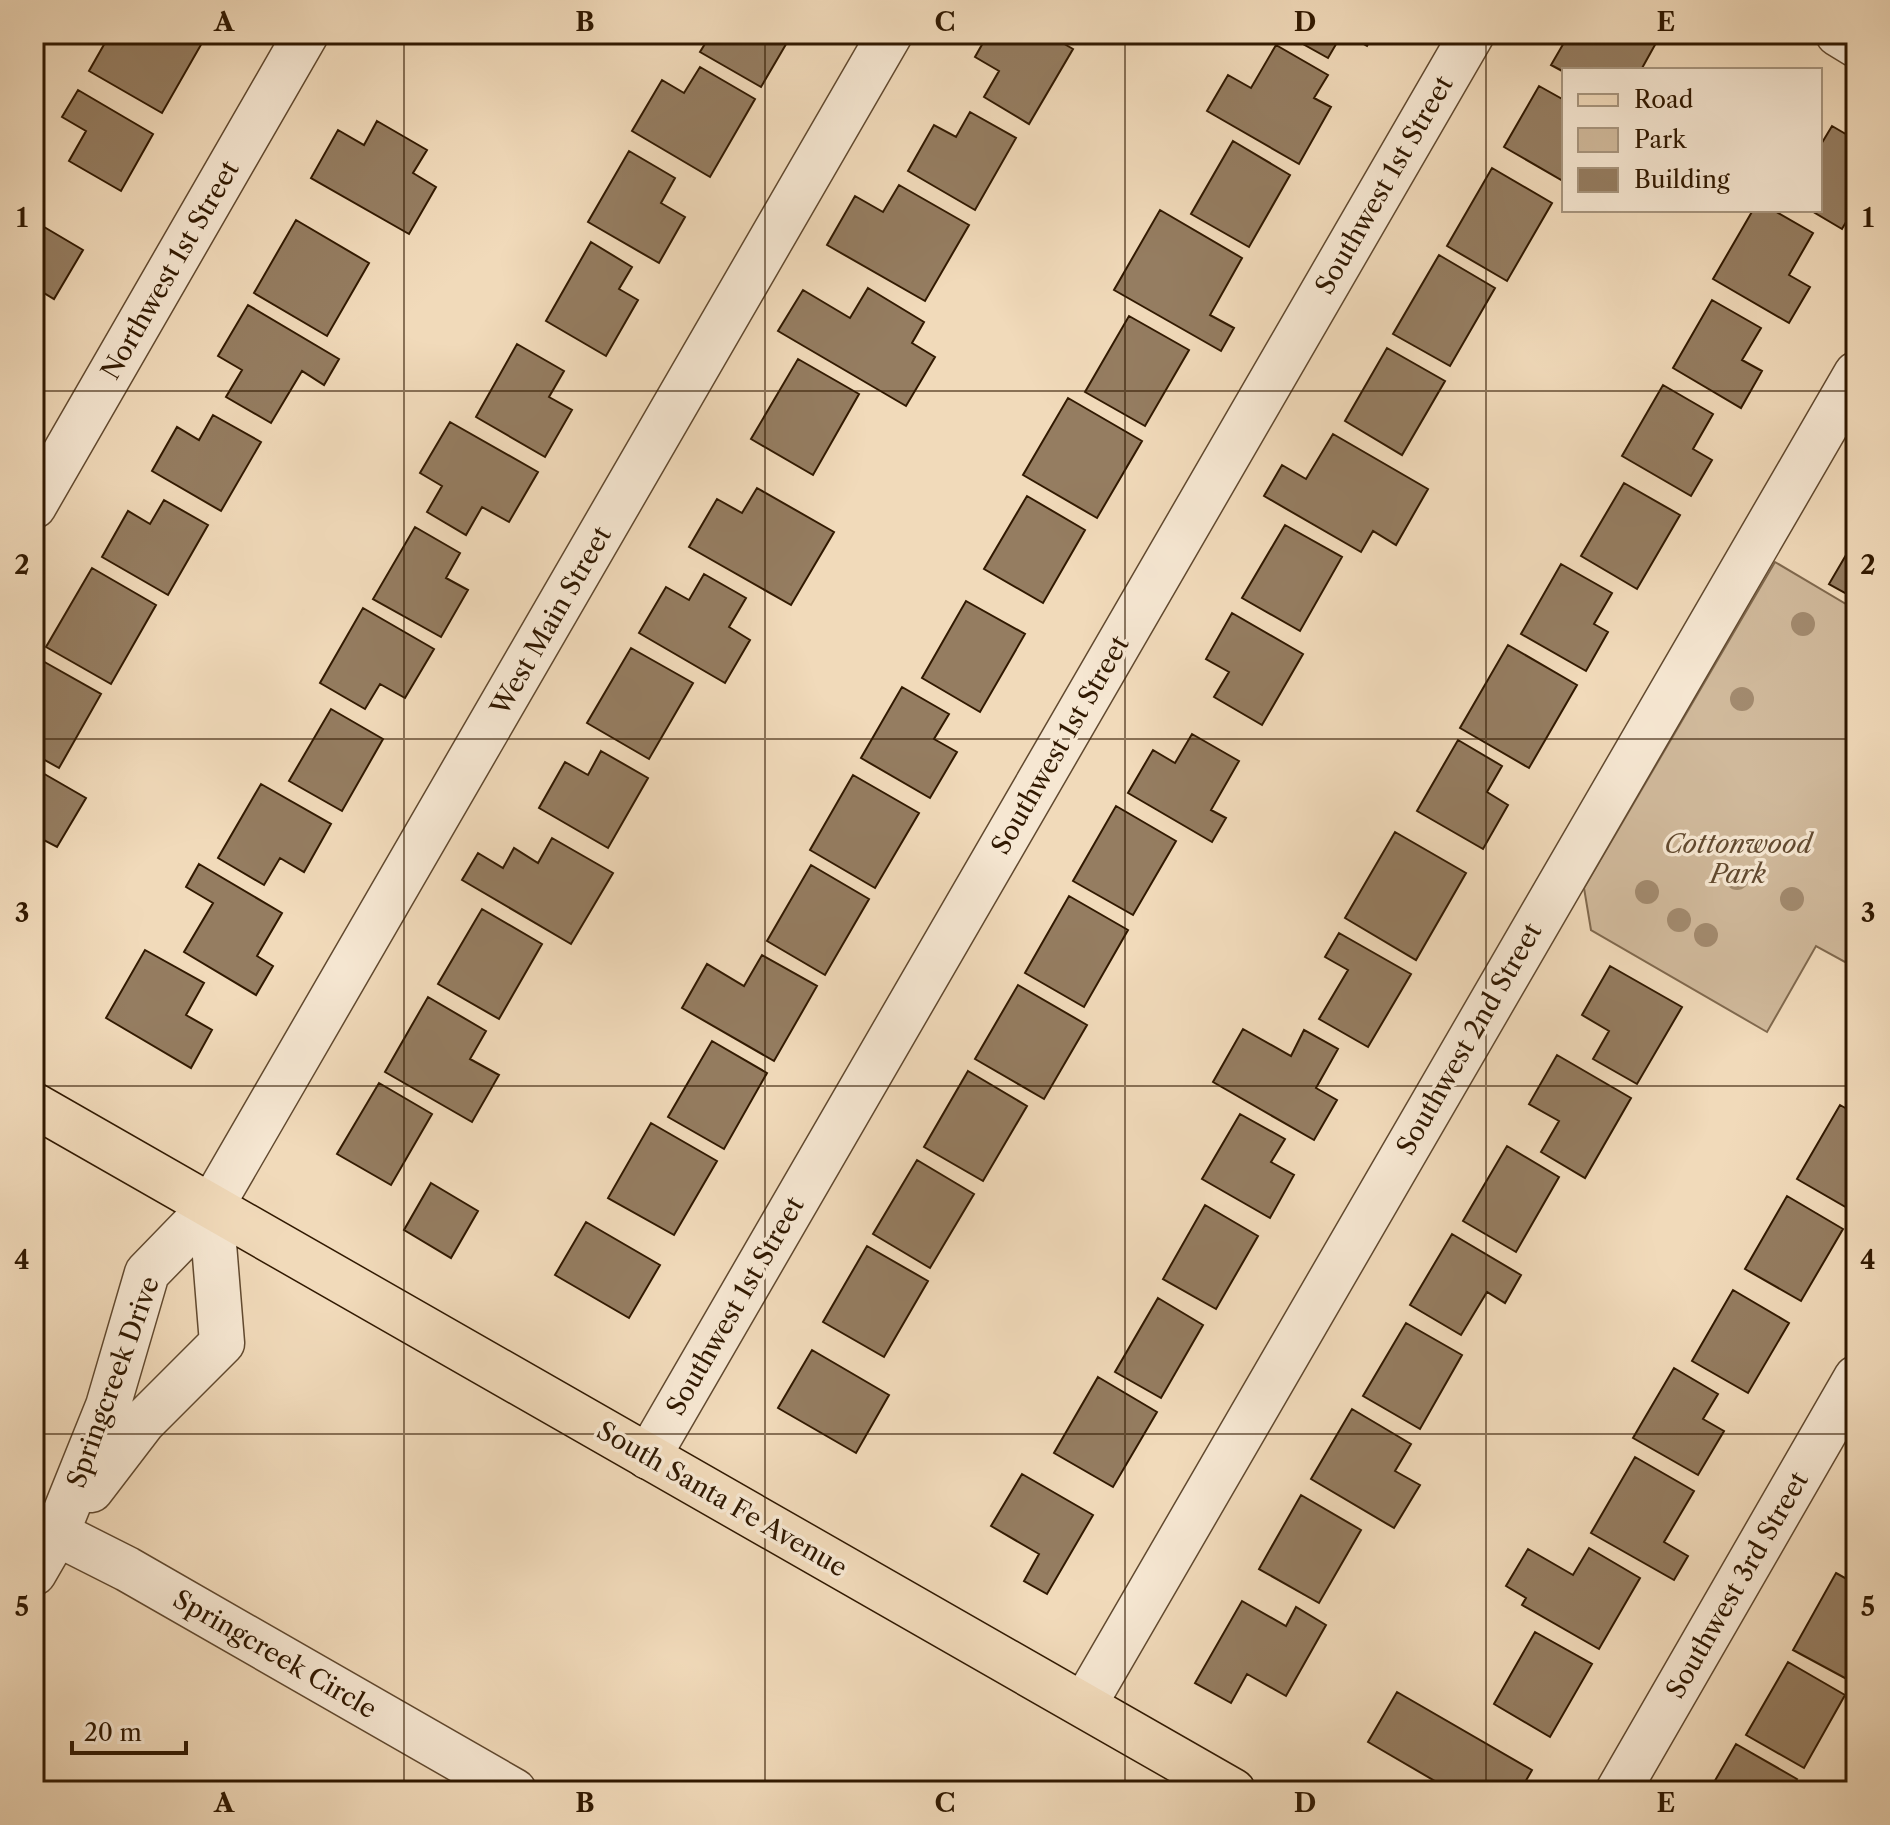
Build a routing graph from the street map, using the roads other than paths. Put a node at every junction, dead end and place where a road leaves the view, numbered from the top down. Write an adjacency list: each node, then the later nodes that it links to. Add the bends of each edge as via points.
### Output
1 (306, 34): 7 (street, Northwest 1st Street)
2 (890, 34): 9 (street, West Main Street)
3 (1472, 34): 11 (street, Southwest 1st Street)
4 (1838, 34): 5 (street)
5 (1856, 45)
6 (1856, 374): 14 (street, Southwest 2nd Street)
7 (34, 506)
8 (34, 1105): 9 (main road, South Santa Fe Avenue)
9 (211, 1207): 11 (main road, South Santa Fe Avenue); 12 (street, Springcreek Drive, via 147,1273 108,1406); 12 (street, Springcreek Drive, via 222,1343)
10 (1856, 1378): 17 (street, Southwest 3rd Street)
11 (648, 1457): 14 (main road, South Santa Fe Avenue)
12 (45, 1529): 13 (street, Springcreek Drive); 15 (street, Springcreek Circle, via 127,1569)
13 (34, 1573)
14 (1084, 1705): 16 (main road, South Santa Fe Avenue)
15 (514, 1791)
16 (1233, 1791)
17 (1618, 1791)

